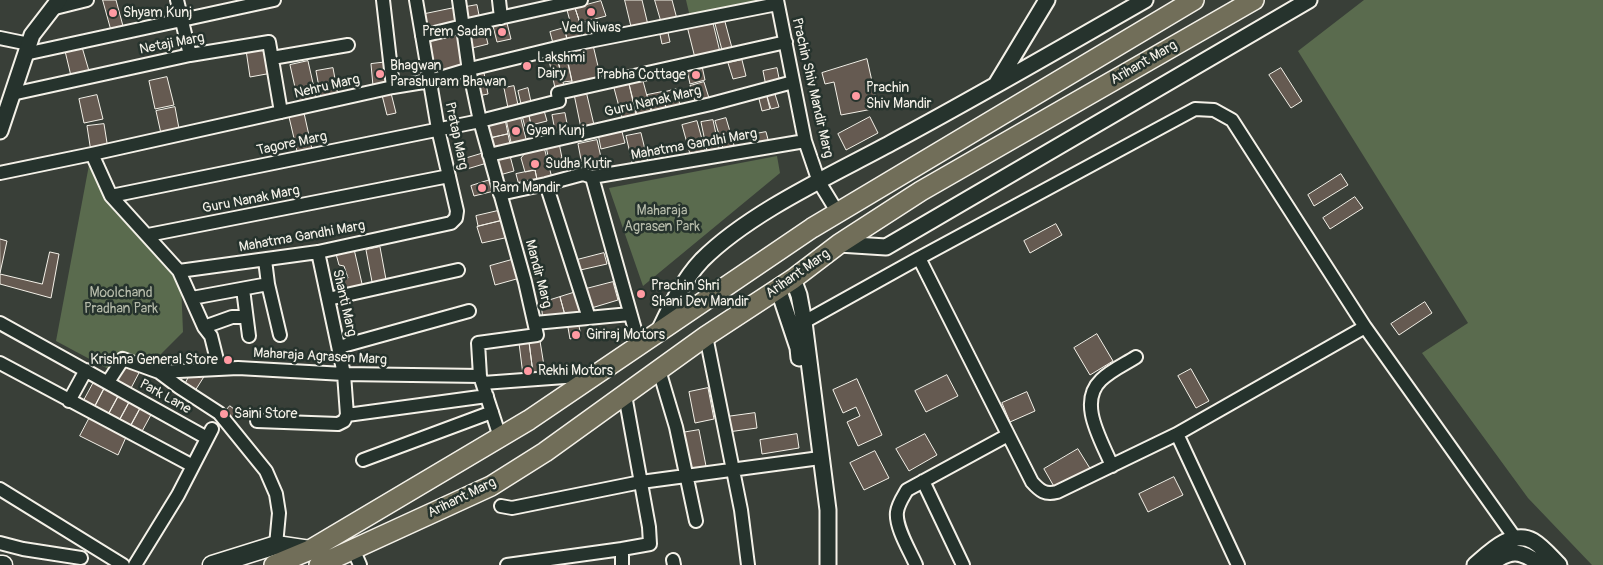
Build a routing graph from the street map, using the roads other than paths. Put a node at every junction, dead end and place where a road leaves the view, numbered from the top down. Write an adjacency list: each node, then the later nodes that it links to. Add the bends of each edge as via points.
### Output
1 (87, 0): 15 (street)
2 (176, 0): 17 (street)
3 (274, 0): 17 (street)
4 (383, 0): 30 (street)
5 (416, 0): 19 (street, Pratap Marg)
6 (459, 0): 18 (street, Mandir Marg)
7 (499, 0): 16 (street)
8 (581, 0): 16 (street)
9 (1047, 0): 29 (street)
10 (1145, 0): 29 (street)
11 (1194, 0): 46 (main road, Arihant Marg)
12 (1254, 0): 49 (main road, Arihant Marg, via 921,191)
13 (1307, 1): 49 (street, via 886,247)
14 (777, 2): 21 (street, Prachin Shiv Mandir Marg); 26 (street, Nehru Marg)
15 (55, 5): 23 (street, via 32,35)
16 (501, 18): 18 (street)
17 (181, 20): 23 (street); 24 (street)
18 (462, 26): 19 (street); 26 (street, Mandir Marg)
19 (422, 36): 27 (street, Pratap Marg)
20 (0, 38): 23 (street)
21 (786, 42): 28 (street, Prachin Shiv Mandir Marg); 33 (street, Tagore Marg, via 558,92 560,101)
22 (348, 45): 25 (street)
23 (27, 49): 31 (street)
24 (190, 55): 25 (street, Netaji Marg, via 268,42); 31 (street, Netaji Marg)
25 (272, 58): 32 (street, Netaji Marg)
26 (470, 69): 27 (street, Nehru Marg); 33 (street, Mandir Marg)
27 (430, 81): 30 (street, Nehru Marg); 34 (street, Pratap Marg)
28 (793, 82): 36 (street, Prachin Shiv Mandir Marg); 38 (street, Guru Nanak Marg)
29 (996, 85): 42 (street)
30 (393, 87): 32 (street, Nehru Marg)
31 (12, 94): 35 (street)
32 (282, 112): 37 (street, Nehru Marg)
33 (480, 121): 34 (street, Tagore Marg); 38 (street, Mandir Marg)
34 (438, 129): 40 (street, Pratap Marg); 45 (street, Tagore Marg)
35 (0, 131)
36 (805, 141): 41 (street, Mahatma Gandhi Marg); 42 (street, Prachin Shiv Mandir Marg)
37 (92, 154): 39 (street, Nehru Marg); 45 (street)
38 (489, 155): 44 (street, Mandir Marg)
39 (0, 173)
40 (449, 176): 47 (street, Pratap Marg); 48 (street, Guru Nanak Marg)
41 (592, 177): 43 (street, Mahatma Gandhi Marg, via 583,174); 61 (street)
42 (819, 182): 46 (street, Prachin Shiv Mandir Marg); 69 (street, via 768,211 702,261 676,294)
43 (546, 184): 44 (street, Mahatma Gandhi Marg); 63 (street)
44 (500, 194): 66 (street, Mandir Marg)
45 (111, 196): 48 (street)
46 (838, 213): 69 (main road, Arihant Marg)
47 (456, 218): 50 (street, Mahatma Gandhi Marg, via 451,223)
48 (148, 235): 54 (street)
49 (839, 244): 55 (main road, Arihant Marg)
50 (318, 252): 52 (street, Mahatma Gandhi Marg); 59 (street, Shanti Marg)
51 (919, 258): 64 (street); 68 (street, via 1195,109 1214,110 1232,120); 91 (street)
52 (265, 260): 54 (street, Mahatma Gandhi Marg); 56 (street)
53 (458, 270): 59 (street)
54 (179, 271): 58 (street)
55 (786, 283): 64 (street, via 799,295); 72 (main road, Arihant Marg); 93 (street)
56 (268, 284): 57 (street); 70 (street)
57 (243, 289): 58 (street); 62 (street)
58 (192, 298): 67 (street)
59 (328, 299): 74 (street, Shanti Marg)
60 (469, 311): 74 (street)
61 (630, 314): 63 (street); 73 (street)
62 (246, 317): 67 (street, via 232,317); 71 (street)
63 (590, 318): 66 (street)
64 (804, 322): 93 (street)
65 (0, 323): 78 (street, Park Lane)
66 (535, 323): 84 (street, Mandir Marg, via 537,335 478,343)
67 (204, 327): 77 (street, via 211,336)
68 (1365, 327): 90 (street); 104 (street)
69 (659, 331): 73 (main road, Arihant Marg)
70 (280, 335)
71 (249, 336)
72 (706, 336): 79 (main road, Arihant Marg); 97 (street)
73 (639, 344): 82 (main road, Arihant Marg)
74 (339, 347): 81 (street, Shanti Marg)
75 (1136, 357): 96 (street, via 1107,374 1092,393 1090,406 1094,421)
76 (0, 363): 86 (street)
77 (219, 368): 80 (street, Maharaja Agrasen Marg); 81 (street, Maharaja Agrasen Marg)
78 (86, 370): 83 (street, Park Lane); 86 (street)
79 (659, 370): 85 (main road, Arihant Marg); 98 (street)
80 (159, 372): 83 (street, via 123,359); 107 (street, via 219,413 266,471 276,494 279,513)
81 (344, 374): 84 (street, Maharaja Agrasen Marg); 88 (street, Shanti Marg)
82 (594, 375): 84 (street); 92 (main road, Arihant Marg)
83 (108, 382): 95 (street, Park Lane, via 210,433)
84 (483, 385): 87 (street, Mandir Marg); 88 (street)
85 (625, 395): 100 (street); 109 (main road, Arihant Marg, via 491,486)
86 (69, 401): 95 (street)
87 (492, 412): 92 (street, Mandir Marg); 94 (street)
88 (347, 416): 89 (street, via 338,424)
89 (257, 421)
90 (1177, 434): 96 (street); 123 (street)
91 (1008, 435): 96 (street, via 1032,482 1049,494); 99 (street)
92 (500, 437): 110 (main road, Arihant Marg)
93 (817, 458): 97 (street); 119 (street, via 822,515); 120 (street, via 828,510)
94 (364, 460)
95 (193, 466): 113 (street)
96 (1112, 466)
97 (733, 470): 98 (street); 118 (street)
98 (686, 476): 100 (street); 103 (street)
99 (923, 481): 121 (street, via 907,490 896,513 899,528); 122 (street)
100 (641, 482): 102 (street, via 512,508); 108 (street, via 650,544)
101 (0, 489): 106 (street)
102 (501, 506)
103 (696, 521)
104 (1515, 538): 124 (street, via 1498,546); 127 (street, via 1532,540)
105 (0, 543): 111 (street)
106 (89, 544): 111 (street); 112 (street)
107 (276, 545): 110 (main road); 114 (main road)
108 (622, 549): 116 (street); 117 (street)
109 (357, 557): 110 (main road, Arihant Marg)
110 (315, 558): 115 (main road)
111 (82, 561)
112 (123, 565)
113 (135, 565)
114 (212, 565)
115 (274, 565)
116 (506, 565)
117 (622, 565)
118 (748, 565)
119 (821, 565)
120 (828, 565)
121 (916, 565)
122 (963, 565)
123 (1238, 565)
124 (1475, 565)
125 (1490, 565): 126 (street, via 1506,554 1517,552)
126 (1541, 565)
127 (1559, 565)

